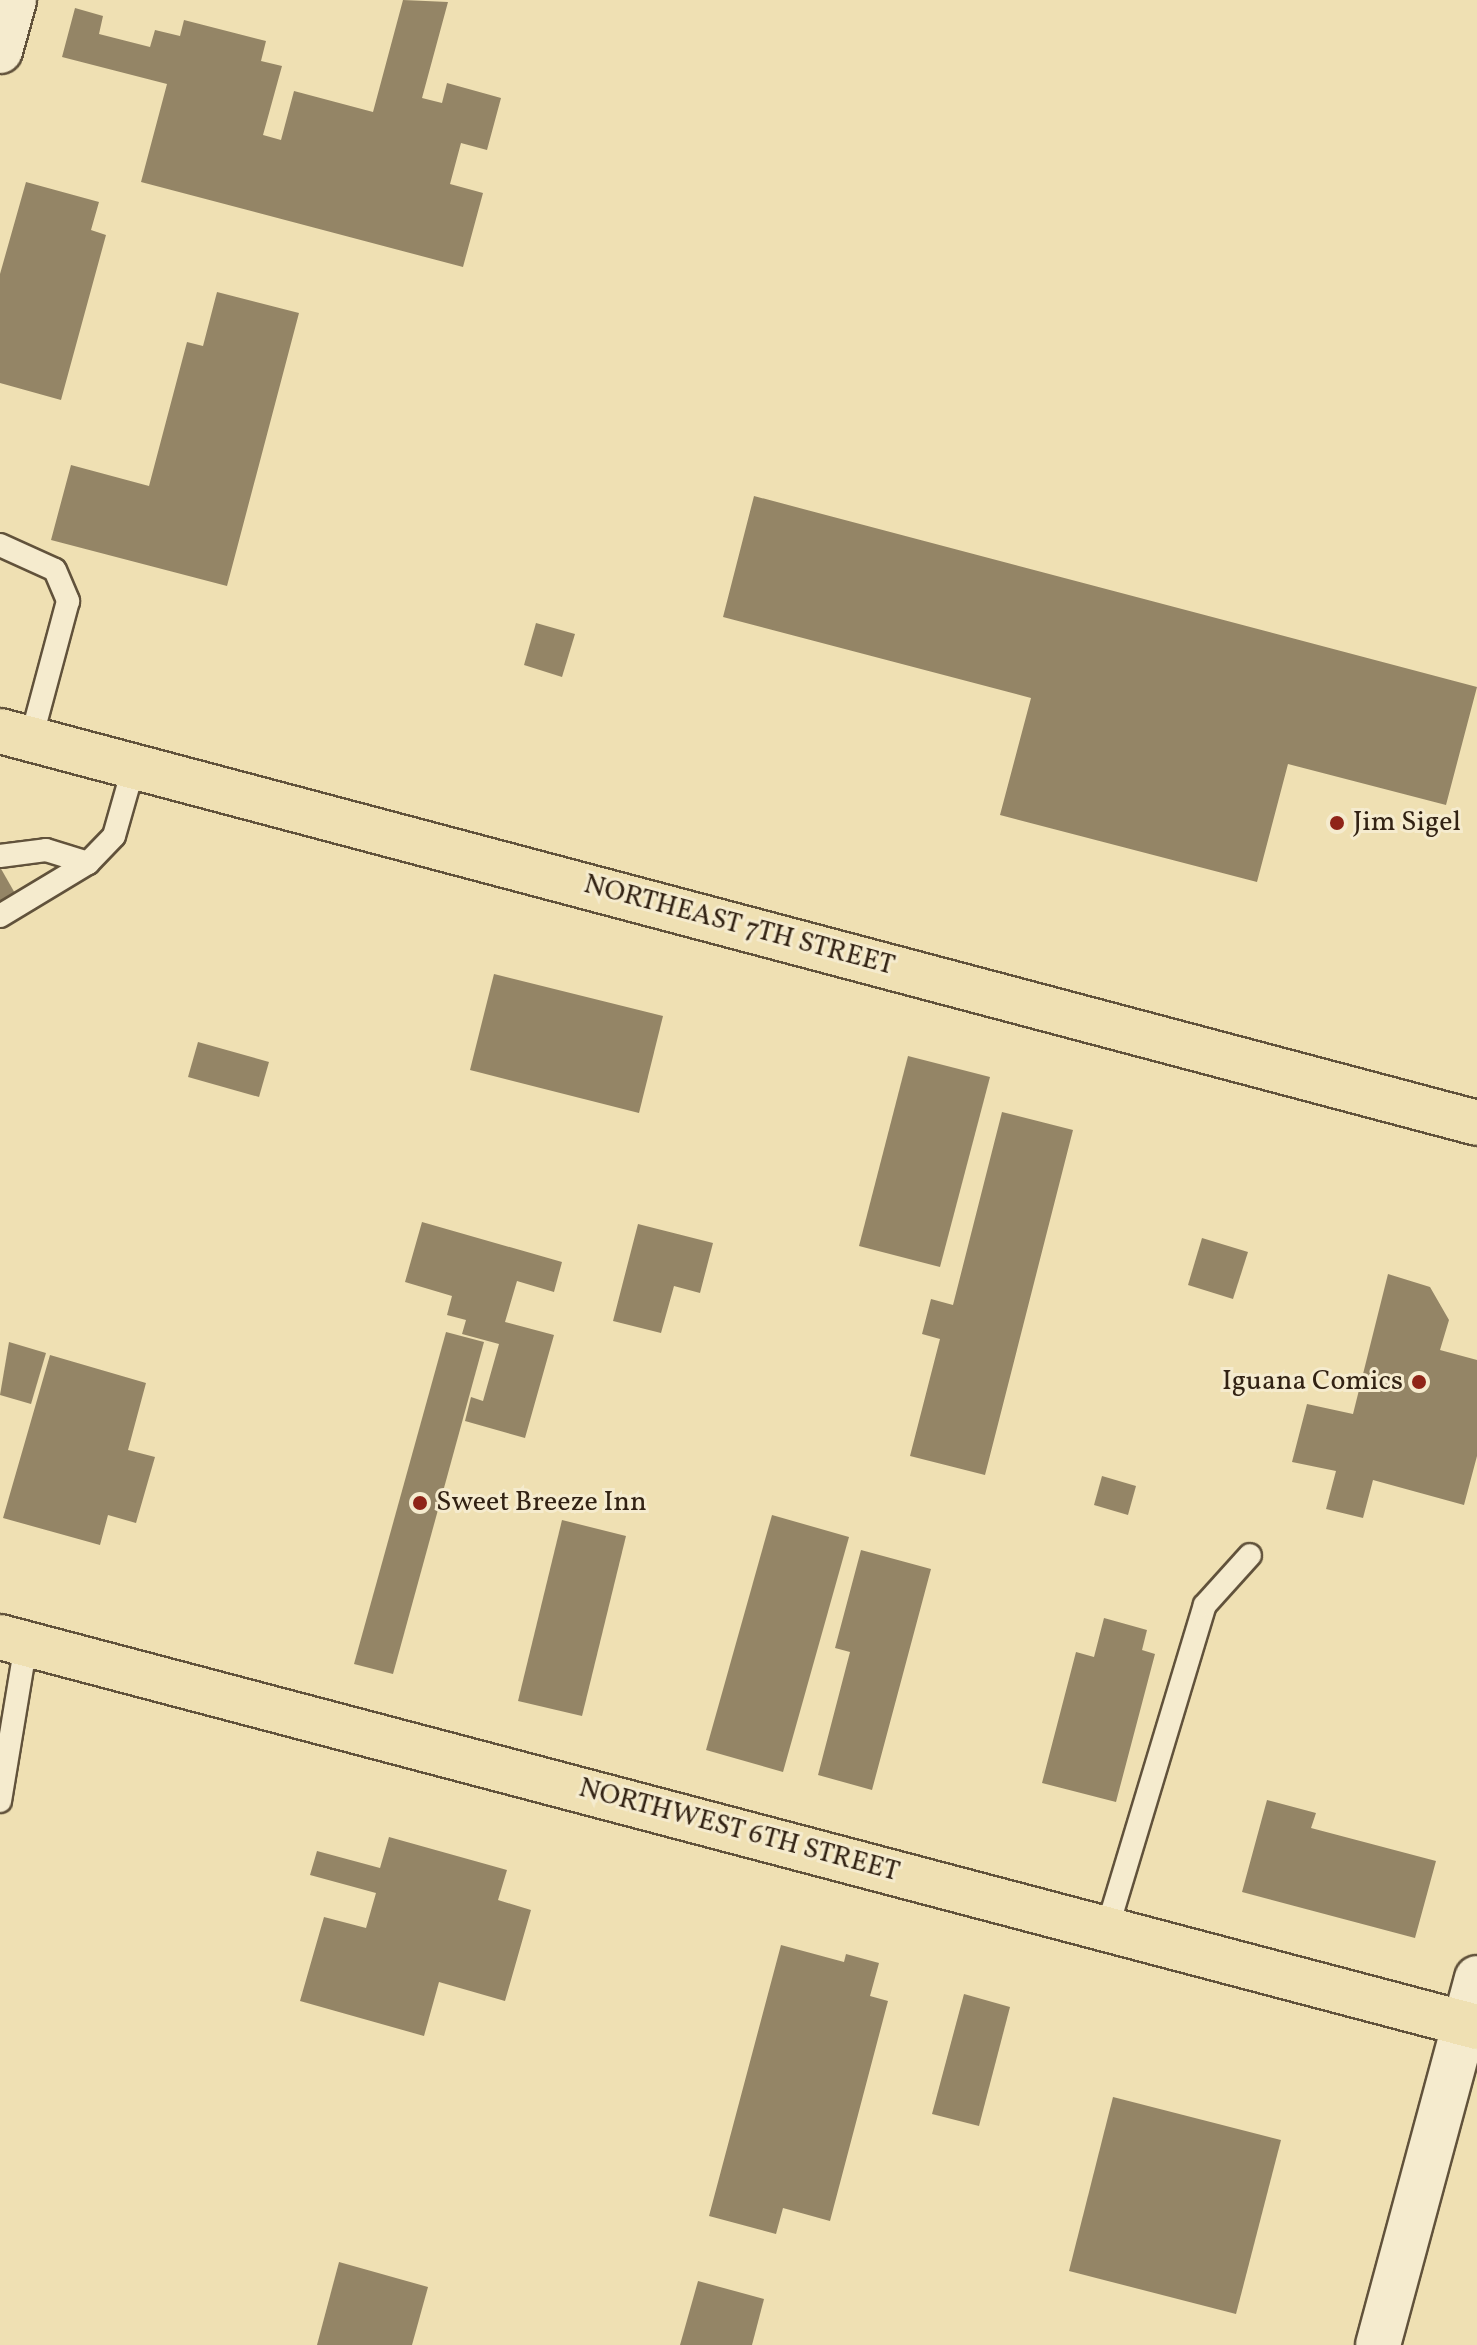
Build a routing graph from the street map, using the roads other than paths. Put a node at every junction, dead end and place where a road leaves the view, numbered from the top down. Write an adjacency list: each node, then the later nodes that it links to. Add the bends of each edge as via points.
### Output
1 (14, 0): 2 (street)
2 (0, 51)
3 (0, 545): 4 (lane, via 55,570 68,601)
4 (15, 735): 5 (highway, NORTHEAST 7TH STREET)
5 (134, 766): 7 (lane, via 114,836); 9 (highway, NORTHEAST 7TH STREET)
6 (0, 856): 7 (lane, via 46,850)
7 (88, 863): 8 (lane)
8 (0, 916)
9 (1477, 1123)
10 (1250, 1555): 13 (lane, via 1205,1605)
11 (13, 1640): 12 (lane); 13 (highway, NORTHWEST 6TH STREET)
12 (0, 1801)
13 (1107, 1929): 15 (highway, NORTHWEST 6TH STREET)
14 (1477, 1978): 15 (street)
15 (1471, 2025): 16 (street)
16 (1378, 2345)

